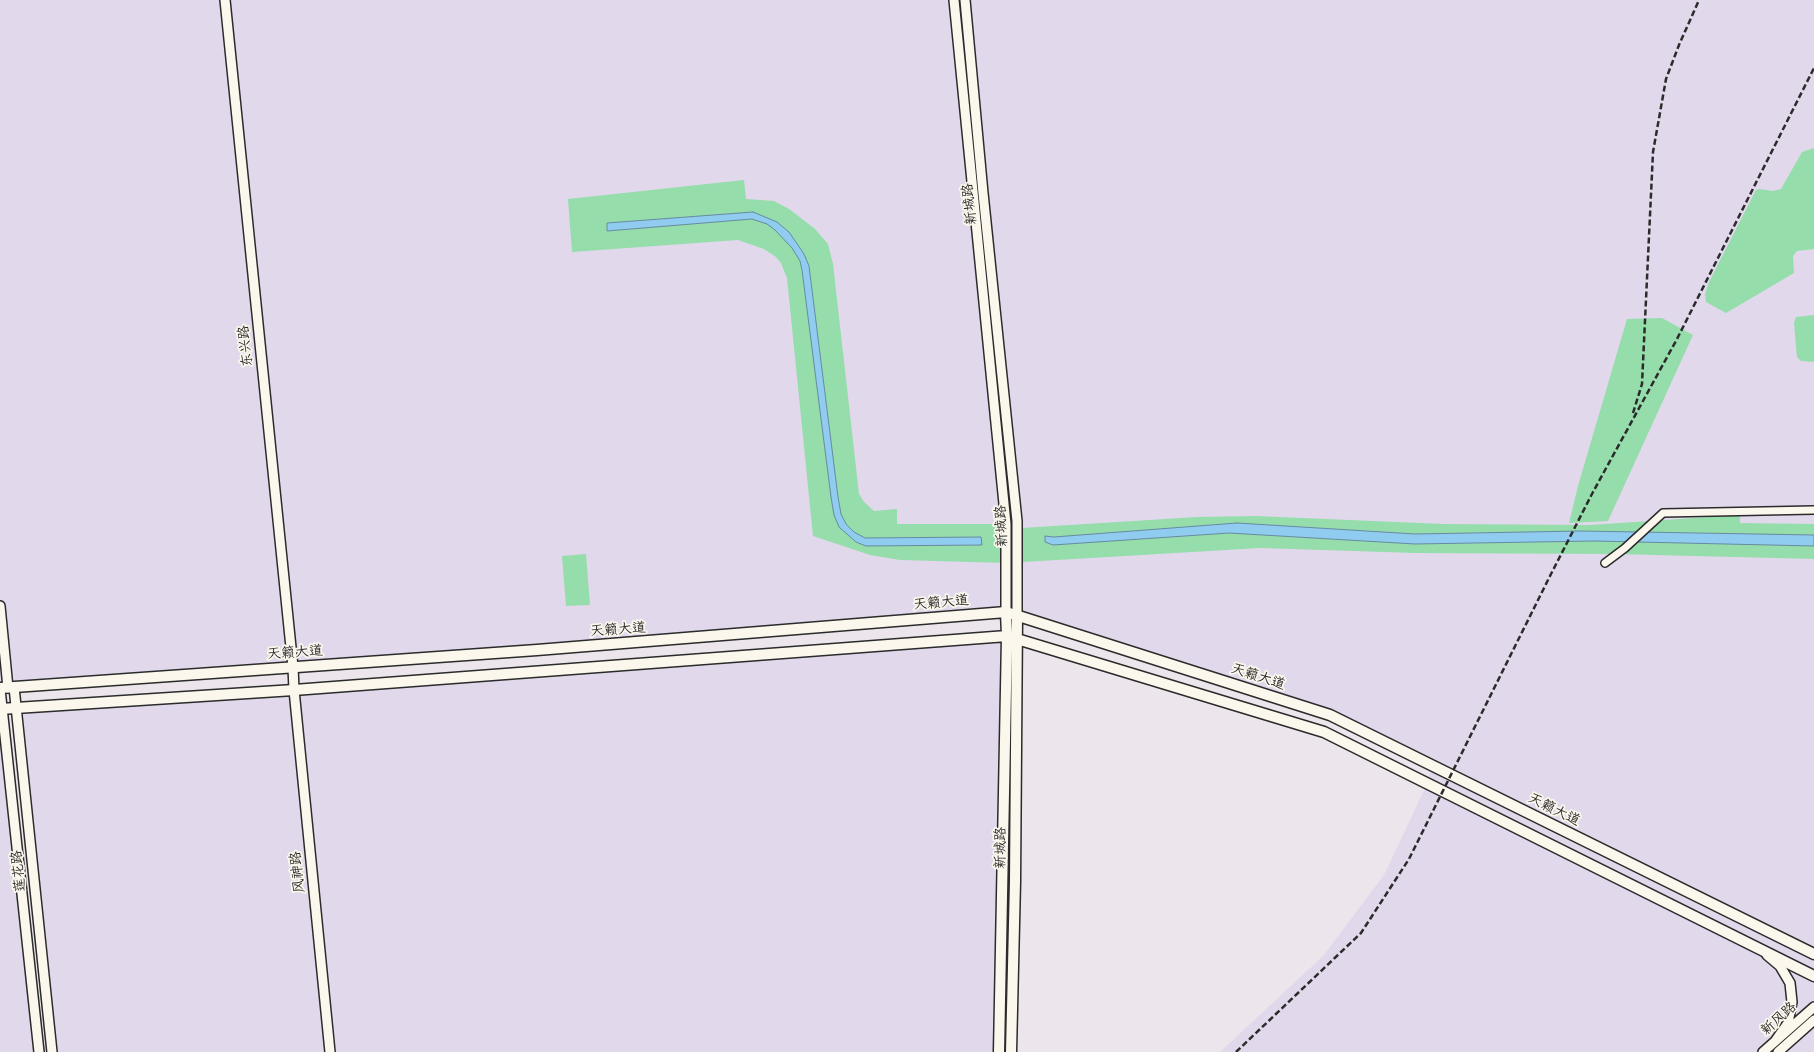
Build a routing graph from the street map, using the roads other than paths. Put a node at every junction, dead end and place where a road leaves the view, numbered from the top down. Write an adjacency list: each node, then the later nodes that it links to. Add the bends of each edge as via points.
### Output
1 (225, 0): 11 (street, 东兴路)
2 (954, 0): 7 (street, 新城路, via 1005,509)
3 (965, 0): 8 (street, 新城路, via 1017,521)
4 (1814, 510): 5 (street, via 1663,513)
5 (1605, 563)
6 (0, 606): 12 (street, 莲花路)
7 (1006, 612): 8 (main road, 天籁大道); 9 (main road, 新城路); 11 (main road, 天籁大道)
8 (1017, 616): 10 (main road, 新城路); 17 (main road, 天籁大道, via 1330,715)
9 (1007, 636): 10 (main road); 13 (main road); 25 (main road, 新城路)
10 (1018, 639): 16 (main road, via 1324,732); 26 (main road, 新城路)
11 (293, 667): 12 (main road, 天籁大道); 13 (street, 东兴路)
12 (5, 688): 14 (street, 莲花路); 15 (street, 莲花路)
13 (294, 690): 14 (main road); 24 (street, 风神路)
14 (16, 708): 15 (main road); 23 (street, 莲花路)
15 (1, 709): 22 (street, 莲花路)
16 (1758, 948): 18 (main road); 21 (street, via 1780,966 1790,983 1792,1002 1788,1023)
17 (1814, 954)
18 (1814, 976)
19 (1814, 1006): 21 (street, 新风路)
20 (1814, 1020): 28 (street, 新风路)
21 (1776, 1040): 27 (street, 新风路)
22 (39, 1052)
23 (52, 1052)
24 (330, 1052)
25 (999, 1052)
26 (1011, 1052)
27 (1763, 1052)
28 (1778, 1052)

